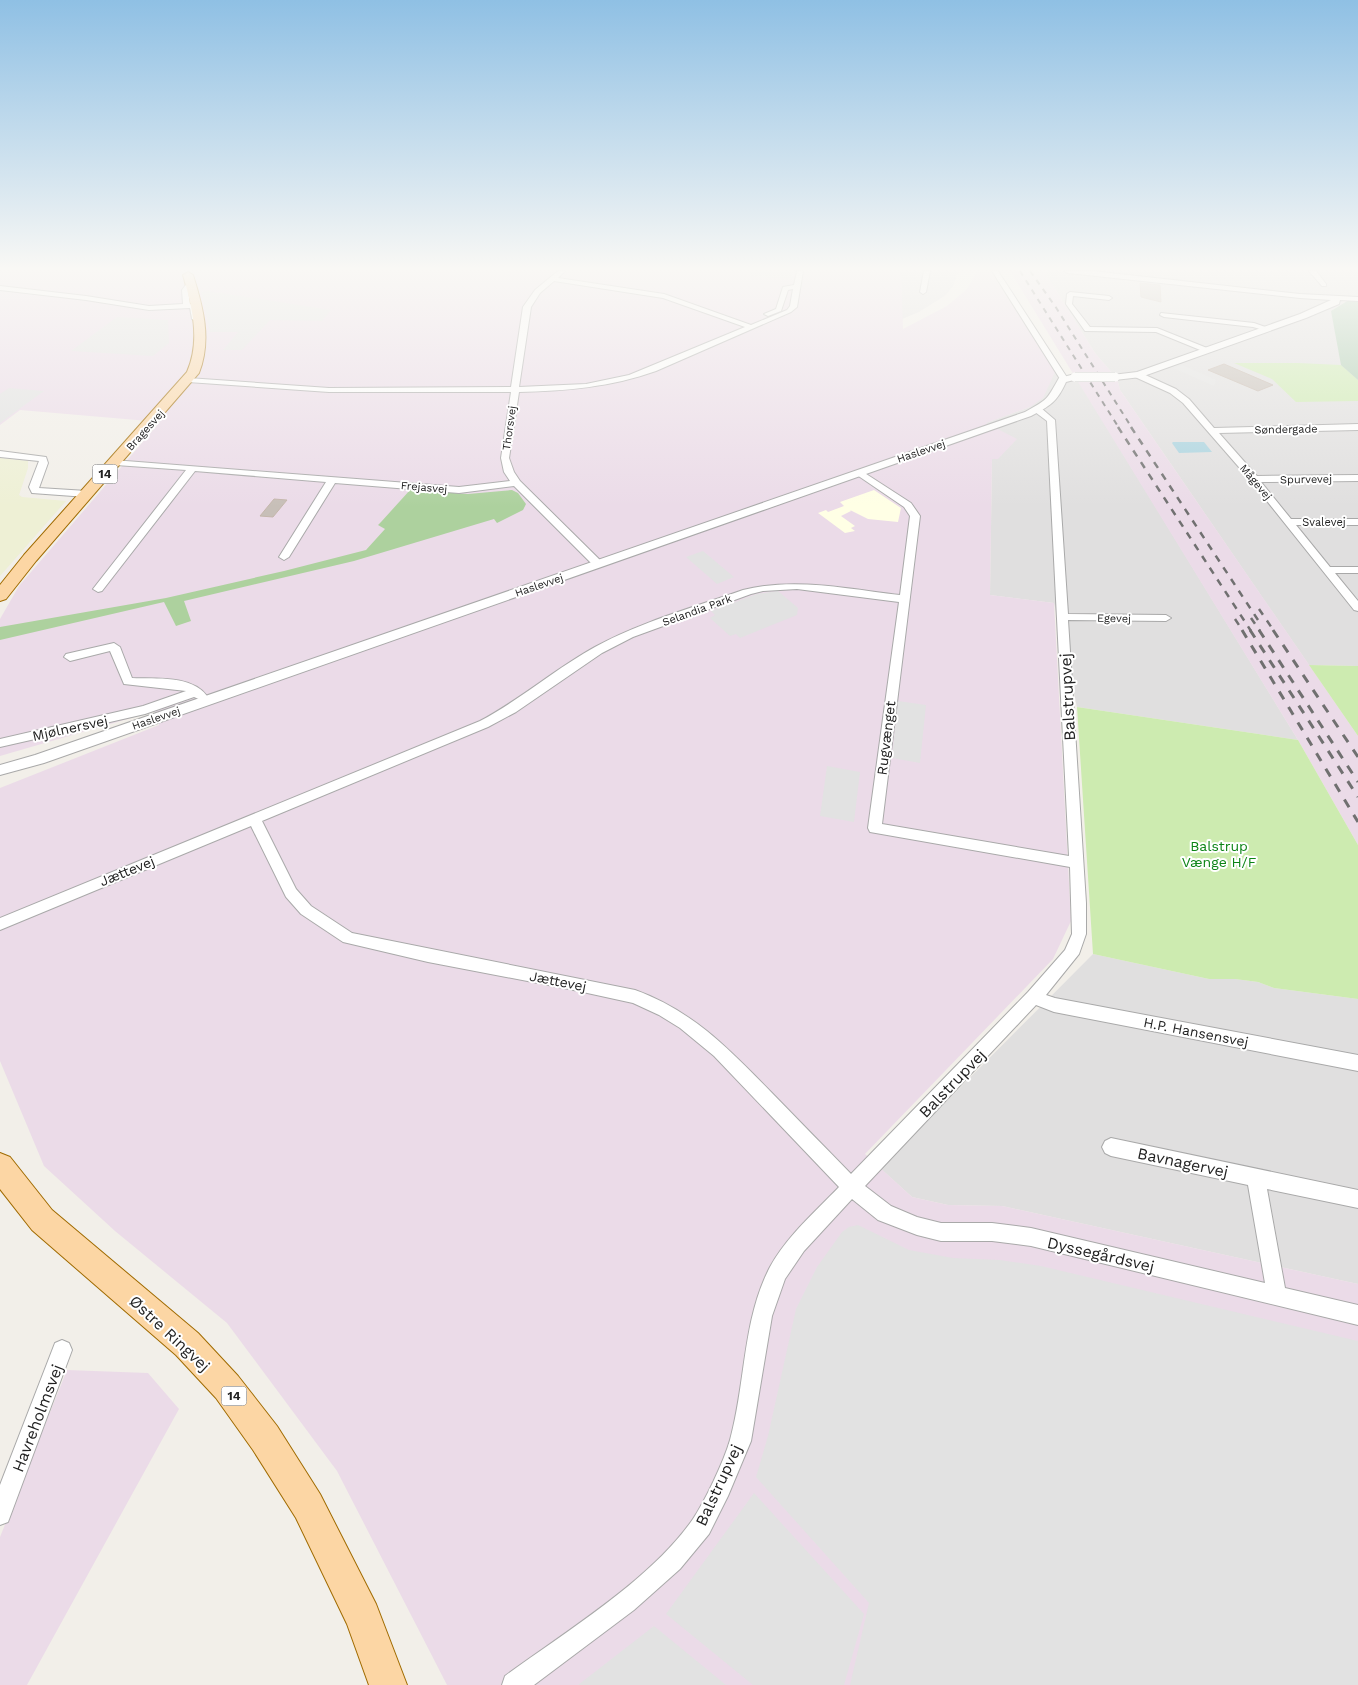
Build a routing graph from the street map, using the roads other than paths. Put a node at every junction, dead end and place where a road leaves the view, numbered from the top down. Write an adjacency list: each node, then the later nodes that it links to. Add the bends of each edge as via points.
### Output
1 (201, 349): 8 (main road, Bragesvej / 14, via 198,364)
2 (521, 350): 9 (street, Thorsvej)
3 (698, 350): 9 (street, via 631,377 586,386)
4 (1050, 350): 7 (street)
5 (1208, 350): 6 (street)
6 (1138, 375): 7 (street, bridge); 12 (street, Mågevej, via 1181,396)
7 (1070, 378): 10 (street, via 1061,382 1055,396)
8 (188, 380): 9 (street, via 329,390); 14 (main road, Bragesvej / 14)
9 (514, 389): 20 (street, Thorsvej, via 505,458)
10 (1038, 410): 16 (street, Haslevvej); 32 (street, Balstrupvej, via 1051,420)
11 (1358, 427): 12 (street, Søndergade)
12 (1213, 431): 18 (street, Mågevej)
13 (0, 454): 21 (street, via 43,459 35,491)
14 (116, 462): 15 (street, Frejasvej); 21 (main road, Bragesvej / 14)
15 (193, 468): 19 (street, Frejasvej); 28 (street)
16 (860, 473): 25 (street, Haslevvej); 30 (street, Rugvænget, via 913,510)
17 (1358, 478): 18 (street, Spurvevej)
18 (1254, 479): 22 (street, Mågevej)
19 (332, 480): 20 (street, Frejasvej, via 459,490); 24 (street)
20 (516, 483): 25 (street, Thorsvej)
21 (87, 494): 29 (main road, Bragesvej / 14)
22 (1289, 522): 23 (street, Svalevej); 26 (street, Mågevej)
23 (1358, 522)
24 (284, 557)
25 (598, 564): 35 (street, Haslevvej)
26 (1328, 570): 27 (street); 31 (street, Mågevej)
27 (1358, 570)
28 (98, 588)
29 (0, 596)
30 (904, 599): 36 (street, Selandia Park, via 797,586 747,592 629,635 598,650); 42 (street, Rugvænget, via 875,828)
31 (1358, 608)
32 (1063, 617): 33 (street, Egevej); 42 (street, Balstrupvej)
33 (1166, 618)
34 (70, 657): 35 (street, via 114,647 128,681 187,686)
35 (202, 696): 37 (street, Mjølnersvej); 38 (street, Haslevvej)
36 (512, 710): 41 (street, Jættevej)
37 (0, 743)
38 (39, 759): 39 (street, Haslevvej); 40 (street, Haslevvej)
39 (0, 770)
40 (0, 777)
41 (254, 819): 43 (street, Jættevej); 49 (street, Jættevej, via 291,893 306,910 348,938 635,997 665,1010 720,1051)
42 (1076, 863): 44 (street, Balstrupvej, via 1079,934 1071,954)
43 (0, 924)
44 (1034, 997): 45 (street, H.P. Hansensvej, via 1054,1005); 49 (street, Balstrupvej)
45 (1358, 1063)
46 (1111, 1147): 48 (street, Bavnagervej)
47 (0, 1167): 55 (main road, Østre Ringvej / 14, via 42,1220 187,1344 227,1387 265,1438 308,1506 363,1617)
48 (1256, 1178): 50 (street, Bavnagervej); 51 (street)
49 (851, 1187): 51 (street, Dyssegårdsvej, via 885,1213 917,1226 941,1232 992,1232 1031,1237); 56 (street, Balstrupvej, via 797,1244 777,1274 762,1316 740,1441 701,1526 672,1561 626,1602)
50 (1358, 1199)
51 (1276, 1295): 52 (street, Dyssegårdsvej)
52 (1358, 1315)
53 (62, 1350): 54 (street, Havreholmsvej)
54 (0, 1514)
55 (388, 1685)
56 (514, 1685)

